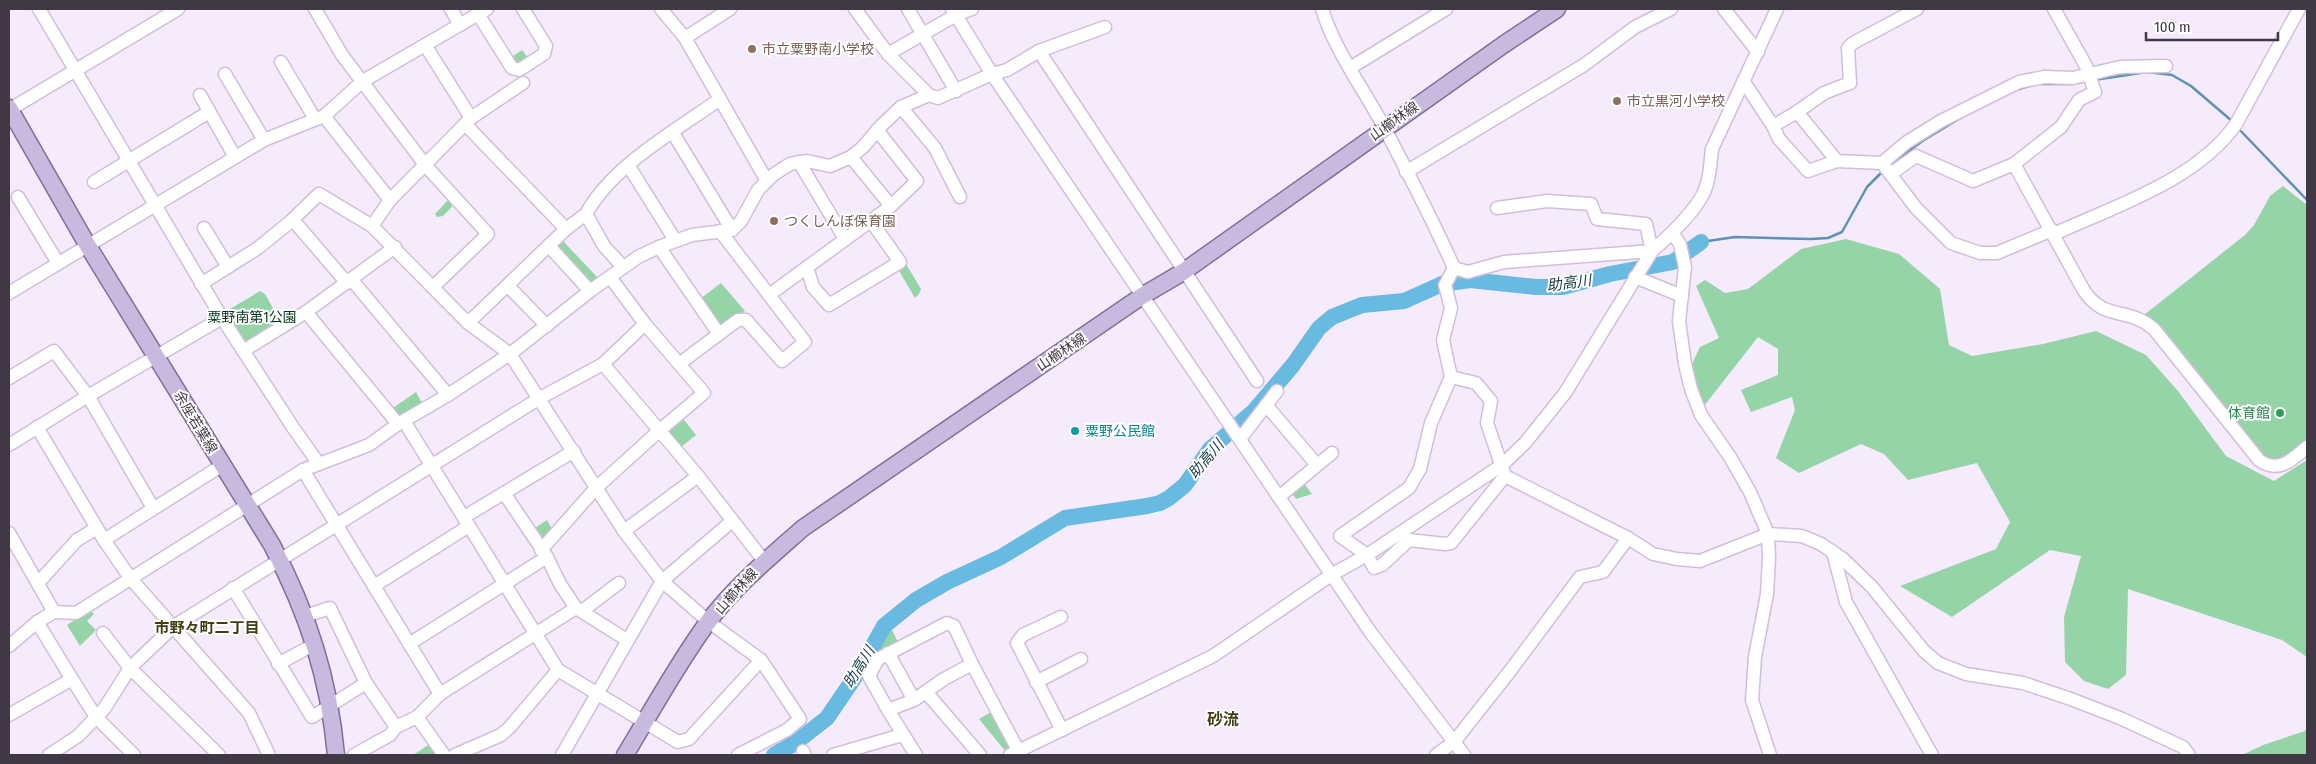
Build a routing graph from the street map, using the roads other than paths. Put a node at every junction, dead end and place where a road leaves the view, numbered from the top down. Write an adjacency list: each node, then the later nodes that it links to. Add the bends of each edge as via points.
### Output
1 (39, 9): 33 (street)
2 (178, 9): 33 (street)
3 (315, 9): 37 (street)
4 (451, 9): 22 (street)
5 (524, 9): 20 (street, via 546,46 544,54 519,70 512,68)
6 (661, 9): 25 (street)
7 (730, 9): 25 (street)
8 (854, 9): 29 (street)
9 (908, 9): 24 (street)
10 (972, 9): 21 (street)
11 (1322, 9): 32 (street)
12 (1446, 9): 32 (street)
13 (1557, 9): 51 (main road, 山櫛林線)
14 (1671, 9): 64 (street, via 1635,26 1584,65)
15 (1724, 9): 28 (street)
16 (1777, 9): 28 (street)
17 (1917, 9): 47 (street, via 1853,43 1848,48 1850,83 1824,93)
18 (2054, 9): 34 (street)
19 (2299, 9): 81 (street, via 2226,139 2174,179)
20 (482, 11): 22 (street)
21 (954, 12): 24 (street); 36 (street)
22 (460, 25): 26 (street)
23 (1105, 27): 27 (street)
24 (922, 34): 29 (street); 40 (street)
25 (685, 38): 43 (street)
26 (425, 45): 37 (street); 49 (street)
27 (1040, 51): 36 (street, via 1007,70); 95 (street)
28 (1758, 52): 38 (street)
29 (888, 54): 42 (street)
30 (281, 62): 48 (street)
31 (2166, 66): 34 (street)
32 (1350, 68): 51 (street)
33 (75, 70): 45 (street); 57 (street)
34 (2088, 73): 60 (street, via 2073,78 2019,82 1996,92 1907,142); 61 (street, via 2094,92 2079,100 2061,127)
35 (225, 74): 54 (street)
36 (992, 74): 40 (street); 105 (street)
37 (363, 81): 48 (street); 63 (street)
38 (1744, 82): 50 (street); 82 (street, via 1712,150 1710,174 1702,196)
39 (523, 83): 49 (street)
40 (956, 91): 42 (street, via 938,98)
41 (200, 95): 46 (street)
42 (929, 95): 44 (street)
43 (720, 99): 53 (street); 66 (street)
44 (901, 107): 52 (street); 69 (street, via 935,148)
45 (9, 109): 85 (main road, 余座若葉線)
46 (209, 112): 55 (street); 57 (street)
47 (1797, 112): 50 (street); 58 (street)
48 (320, 118): 54 (street); 70 (street)
49 (468, 121): 63 (street); 79 (street)
50 (1773, 126): 58 (street, via 1778,139 1808,171)
51 (1384, 128): 64 (street); 95 (main road, 山櫛林線)
52 (878, 130): 56 (street); 72 (street, via 917,181)
53 (673, 133): 62 (street); 80 (street)
54 (264, 140): 55 (street)
55 (235, 157): 71 (street)
56 (851, 157): 59 (street, via 830,166); 72 (street)
57 (128, 161): 67 (street); 71 (street)
58 (1837, 161): 60 (street)
59 (799, 162): 66 (street, via 790,164); 83 (street)
60 (1882, 163): 65 (street)
61 (2014, 164): 65 (street, via 1973,181 1916,156); 81 (street)
62 (628, 165): 74 (street, via 595,198); 84 (street)
63 (426, 166): 70 (street); 100 (street, via 488,234)
64 (1406, 172): 94 (street)
65 (1892, 174): 81 (street, via 1916,208 1951,243 1980,253 1997,253)
66 (767, 181): 80 (street, via 758,190 741,221)
67 (94, 182)
68 (18, 196): 90 (street)
69 (960, 197)
70 (390, 200): 77 (street)
71 (155, 206): 85 (street); 99 (street)
72 (891, 206): 76 (street)
73 (1497, 208): 89 (street, via 1547,200 1591,204 1598,219 1646,224)
74 (586, 214): 79 (street); 92 (street, via 604,246)
75 (293, 220): 77 (street, via 319,194); 91 (street); 98 (street)
76 (871, 221): 83 (street); 93 (street, via 900,262 829,305 813,288)
77 (372, 226): 88 (street)
78 (204, 228): 91 (street)
79 (566, 229): 86 (street)
80 (726, 230): 84 (street); 104 (street)
81 (2053, 232): 131 (street, via 2093,302 2106,311 2141,319 2154,329 2265,465 2278,467)
82 (1673, 234): 89 (street); 106 (street, via 1680,244 1685,267)
83 (845, 239): 93 (street)
84 (675, 240): 87 (street)
85 (88, 246): 90 (street); 115 (main road, 余座若葉線)
86 (549, 246): 101 (street); 102 (street)
87 (659, 246): 92 (street); 112 (street)
88 (395, 247): 98 (street); 100 (street)
89 (1652, 251): 94 (street, via 1504,262 1468,272); 97 (street)
90 (58, 263): 103 (street)
91 (228, 267): 99 (street)
92 (623, 267): 96 (street)
93 (807, 267): 104 (street)
94 (1454, 268): 118 (street, via 1445,285 1451,308 1443,340)
95 (1183, 272): 105 (main road, 山櫛林線); 120 (street)
96 (610, 277): 102 (street); 110 (street)
97 (1635, 277): 106 (street); 139 (street, via 1565,393)
98 (349, 281): 107 (street); 122 (street)
99 (201, 284): 108 (street)
100 (433, 286): 109 (street)
101 (508, 286): 109 (street); 111 (street)
102 (590, 290): 111 (street)
103 (9, 293)
104 (769, 295): 112 (street, via 805,342 782,361 746,320 738,320)
105 (1142, 296): 129 (street); 159 (main road, 山櫛林線, via 803,528)
106 (1682, 296): 152 (street, via 1679,321 1691,389 1701,415 1750,492)
107 (306, 312): 113 (street); 126 (street)
108 (222, 318): 113 (street); 115 (street)
109 (468, 323): 114 (street)
110 (645, 324): 116 (street); 117 (street)
111 (547, 326): 114 (street)
112 (719, 334): 117 (street)
113 (243, 350): 134 (street)
114 (510, 354): 122 (street); 124 (street)
115 (157, 358): 123 (street); 136 (main road, 余座若葉線)
116 (603, 364): 124 (street); 128 (street)
117 (679, 364): 128 (street, via 704,393)
118 (1451, 377): 139 (street, via 1476,383 1490,401 1487,423); 157 (street, via 1431,423 1420,469 1409,488 1340,536)
119 (9, 378): 123 (street, via 54,351)
120 (1257, 381)
121 (1277, 391): 125 (street)
122 (448, 395): 126 (street)
123 (88, 396): 127 (street); 145 (street)
124 (540, 398): 132 (street); 137 (street)
125 (1266, 405): 129 (street); 135 (street)
126 (401, 422): 134 (street, via 369,445); 137 (street)
127 (37, 427): 130 (street); 149 (street)
128 (660, 430): 140 (street); 141 (street)
129 (1238, 437): 143 (street)
130 (9, 445)
131 (2307, 447)
132 (574, 451): 141 (street); 142 (street)
133 (1332, 453): 135 (street)
134 (319, 464): 138 (street)
135 (1317, 465): 143 (street)
136 (221, 466): 144 (main road, 余座若葉線); 145 (street)
137 (432, 466): 147 (street); 148 (street)
138 (303, 470): 144 (street); 148 (street)
139 (1503, 471): 153 (street); 157 (street); 157 (street, via 1450,543 1409,540 1377,568)
140 (698, 476): 146 (street); 150 (street)
141 (596, 488): 150 (street); 156 (street)
142 (504, 493): 147 (street); 156 (street)
143 (1280, 496): 160 (street)
144 (247, 505): 158 (main road, 余座若葉線); 161 (street)
145 (153, 508): 154 (street)
146 (732, 521): 159 (street); 162 (street)
147 (467, 522): 165 (street); 166 (street)
148 (335, 525): 158 (street); 166 (street)
149 (97, 528): 154 (street); 163 (street, via 77,540)
150 (624, 531): 162 (street)
151 (9, 534): 163 (street)
152 (1768, 534): 153 (street, via 1700,560 1652,554); 155 (street, via 1802,536); 222 (street, via 1767,594 1755,657 1752,700)
153 (1628, 538): 204 (street, via 1603,572 1580,577)
154 (104, 540): 161 (street)
155 (1833, 552): 223 (street, via 1846,602); 224 (street, via 1872,587 1924,651 1938,663 1966,674 2023,683 2095,707 2183,747)
156 (544, 554): 165 (street); 168 (street)
157 (1367, 555): 160 (street)
158 (280, 560): 167 (street); 170 (main road, 余座若葉線)
159 (764, 561): 173 (main road, 山櫛林線)
160 (1331, 575): 202 (street, via 1213,656); 204 (street)
161 (131, 579): 169 (street, via 76,612); 174 (street)
162 (662, 581): 173 (street); 177 (street)
163 (38, 583): 169 (street)
164 (619, 583): 168 (street)
165 (505, 585): 176 (street); 179 (street)
166 (374, 586): 179 (street)
167 (233, 588): 174 (street); 184 (street)
168 (579, 610): 176 (street); 177 (street)
169 (54, 612): 172 (street)
170 (305, 616): 178 (main road, 余座若葉線); 189 (street, via 330,608)
171 (1061, 617): 190 (street, via 1023,635 1017,643)
172 (38, 622): 180 (street); 188 (street)
173 (709, 622): 183 (street); 200 (main road, 山櫛林線)
174 (174, 626): 186 (street); 209 (street, via 249,713)
175 (103, 633): 186 (street)
176 (536, 635): 187 (street); 192 (street)
177 (627, 640): 193 (street)
178 (315, 644): 184 (street); 195 (main road, 余座若葉線)
179 (409, 644): 192 (street)
180 (9, 646)
181 (888, 653): 185 (street, via 947,623 954,626); 194 (street); 196 (street, via 878,659 870,676)
182 (1081, 659): 190 (street)
183 (761, 660): 200 (street, via 689,739 678,742); 216 (street, via 800,719 787,730)
184 (278, 664): 195 (street, via 312,717)
185 (972, 664): 191 (street); 205 (street)
186 (130, 668): 198 (street); 208 (street)
187 (558, 670): 193 (street); 213 (street, via 506,731)
188 (72, 679): 197 (street); 198 (street)
189 (366, 682): 195 (street); 201 (street)
190 (1036, 682): 202 (street)
191 (926, 692): 194 (street); 219 (street)
192 (440, 694): 199 (street)
193 (596, 694): 200 (street); 214 (street)
194 (914, 700): 196 (street)
195 (330, 708): 210 (main road, 余座若葉線)
196 (888, 710): 203 (street)
197 (9, 715)
198 (96, 717): 206 (street, via 78,736); 207 (street)
199 (417, 717): 201 (street); 212 (street)
200 (645, 722): 215 (main road, 山櫛林線)
201 (396, 727): 211 (street, via 390,735)
202 (1062, 730): 205 (street)
203 (902, 735): 217 (street); 218 (street)
204 (1454, 742): 220 (street); 221 (street)
205 (1014, 753)
206 (48, 755)
207 (134, 755)
208 (219, 755)
209 (269, 755)
210 (336, 755)
211 (354, 755)
212 (444, 755)
213 (456, 755)
214 (562, 755)
215 (625, 755)
216 (738, 755)
217 (833, 755)
218 (916, 755)
219 (980, 755)
220 (1436, 755)
221 (1464, 755)
222 (1770, 755)
223 (1932, 755)
224 (2189, 755)

